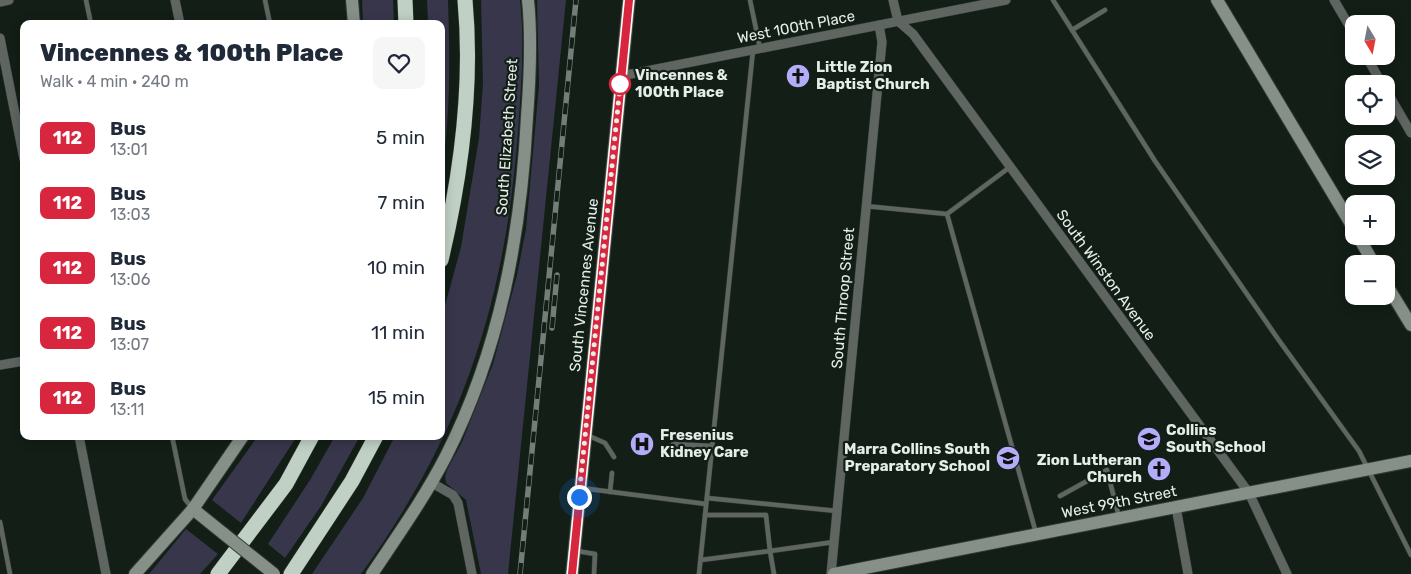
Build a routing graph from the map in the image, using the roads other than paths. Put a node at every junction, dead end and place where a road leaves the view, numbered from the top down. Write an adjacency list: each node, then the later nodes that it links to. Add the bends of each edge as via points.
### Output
1 (9, 0): 16 (street)
2 (86, 0): 19 (lane)
3 (175, 0): 20 (street)
4 (265, 0): 21 (lane)
5 (352, 0): 22 (street)
6 (405, 0): 23 (highway)
7 (464, 0): 37 (highway, via 466,80 462,142)
8 (528, 0): 54 (street, South Elizabeth Street, via 530,68 523,189 505,297 478,386)
9 (629, 0): 29 (street, South Vincennes Avenue)
10 (750, 0): 28 (lane)
11 (893, 0): 24 (street)
12 (1006, 0): 24 (street, West 100th Place)
13 (1053, 0): 26 (lane)
14 (1216, 0): 36 (street)
15 (1334, 0): 18 (street)
16 (0, 2)
17 (1105, 10): 26 (lane)
18 (1345, 19)
19 (90, 20)
20 (179, 20)
21 (269, 20)
22 (354, 20)
23 (406, 20)
24 (898, 21): 25 (street, West 100th Place); 33 (street, South Winston Avenue, via 913,34)
25 (878, 25): 28 (street, West 100th Place); 34 (street, South Throop Street, via 882,42)
26 (1072, 30): 52 (lane, via 1155,160 1359,452)
27 (0, 38): 32 (street)
28 (757, 49): 29 (street, West 100th Place); 49 (lane)
29 (621, 76): 42 (street, South Vincennes Avenue)
30 (1395, 105): 31 (street)
31 (1411, 133)
32 (20, 138)
33 (1010, 167): 35 (lane); 57 (street, South Winston Avenue)
34 (865, 206): 35 (lane); 63 (street, South Throop Street)
35 (947, 214): 67 (lane)
36 (1345, 214)
37 (445, 238)
38 (1395, 299): 39 (street)
39 (1411, 325)
40 (20, 362): 41 (street)
41 (0, 365)
42 (585, 433): 50 (lane, via 605,443); 55 (street, South Vincennes Avenue)
43 (80, 440): 74 (street)
44 (173, 440): 62 (lane, via 185,499)
45 (240, 440): 62 (street)
46 (310, 440): 76 (highway, via 286,484)
47 (374, 440): 78 (highway, via 348,489)
48 (673, 444): 49 (lane)
49 (712, 446): 59 (lane)
50 (614, 457)
51 (1411, 461): 52 (street, West 99th Street)
52 (1367, 470): 57 (street, West 99th Street); 71 (lane)
53 (612, 473): 56 (lane)
54 (432, 483): 79 (street, South Elizabeth Street); 80 (street, via 453,495 458,503)
55 (580, 488): 56 (lane); 69 (street, South Vincennes Avenue)
56 (610, 492): 60 (lane)
57 (1249, 493): 61 (street, West 99th Street); 87 (street, South Winston Avenue)
58 (1060, 496): 65 (lane, via 1107,470)
59 (707, 498): 60 (lane); 63 (lane)
60 (706, 504): 64 (lane)
61 (1176, 507): 65 (street, West 99th Street); 86 (street)
62 (193, 509): 75 (street); 77 (street, bridge)
63 (837, 512): 68 (street, South Throop Street)
64 (705, 514): 70 (lane, via 766,515); 72 (lane)
65 (1120, 518): 67 (street, West 99th Street)
66 (0, 522): 73 (lane)
67 (1037, 534): 85 (street, West 99th Street)
68 (834, 542): 70 (lane); 85 (street, South Throop Street)
69 (574, 551): 81 (street, South Vincennes Avenue); 82 (lane, via 595,554)
70 (770, 551): 72 (lane); 84 (lane)
71 (1411, 555)
72 (701, 560): 83 (lane)
73 (10, 574)
74 (106, 574)
75 (135, 574)
76 (218, 574)
77 (274, 574)
78 (291, 574)
79 (372, 574)
80 (472, 574)
81 (572, 574)
82 (594, 574)
83 (699, 574)
84 (774, 574)
85 (836, 574)
86 (1188, 574)
87 (1288, 574)

